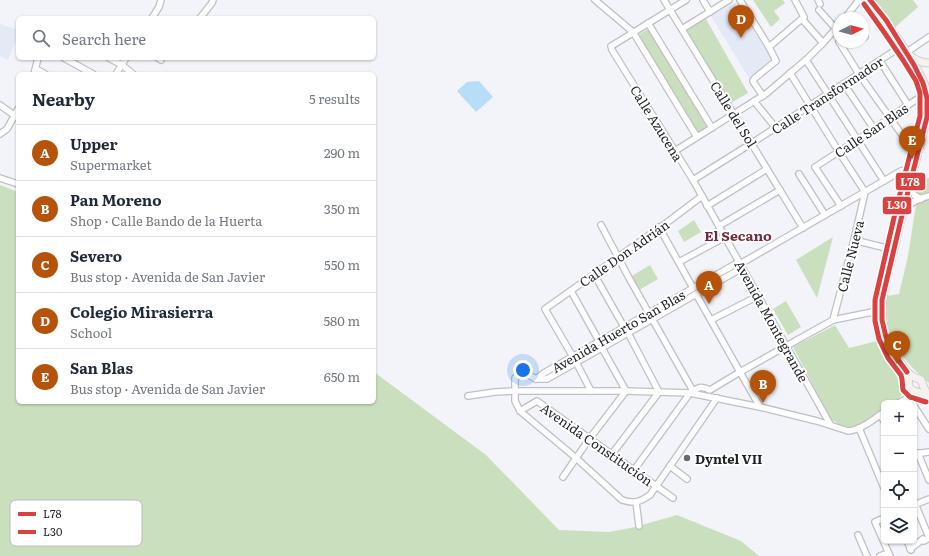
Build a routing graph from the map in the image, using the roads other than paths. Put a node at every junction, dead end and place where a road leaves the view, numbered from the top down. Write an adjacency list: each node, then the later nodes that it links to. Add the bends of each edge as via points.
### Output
1 (162, 0): 16 (street)
2 (213, 0): 17 (street)
3 (595, 0): 22 (street)
4 (664, 0): 13 (street, Calle del Sol)
5 (686, 0): 13 (street)
6 (703, 0): 14 (street)
7 (729, 0): 14 (street)
8 (740, 0): 26 (street)
9 (795, 0): 18 (street)
10 (859, 0): 15 (street)
11 (870, 0): 28 (main road)
12 (819, 5): 20 (street)
13 (670, 10): 19 (street); 21 (street, Calle del Sol)
14 (710, 12): 21 (street)
15 (851, 12)
16 (153, 16)
17 (202, 16)
18 (803, 18): 25 (street); 26 (street)
19 (648, 23): 22 (street); 55 (street)
20 (833, 25)
21 (682, 30): 51 (street, Calle del Sol)
22 (633, 32): 59 (street); 62 (street, Calle Azucena, via 612,44 612,50)
23 (833, 32): 25 (street)
24 (929, 37): 28 (street, Calle Transformador)
25 (823, 43): 33 (street)
26 (769, 47): 46 (street, via 776,61 753,81)
27 (843, 48): 42 (street)
28 (904, 49): 34 (street, Calle Transformador); 35 (main road, via 916,60); 45 (main road)
29 (38, 60): 37 (street)
30 (68, 60): 38 (street)
31 (113, 60): 36 (street)
32 (125, 60): 36 (street)
33 (806, 60): 41 (street); 44 (street)
34 (880, 61): 42 (street, Calle Transformador); 49 (street)
35 (929, 63)
36 (122, 65): 39 (street); 40 (street)
37 (35, 71)
38 (89, 72)
39 (117, 72)
40 (131, 72)
41 (790, 73): 46 (street); 50 (street)
42 (859, 74): 43 (street, Calle Transformador); 54 (street)
43 (844, 84): 44 (street, Calle Transformador); 57 (street)
44 (828, 94): 50 (street, Calle Transformador); 60 (street)
45 (928, 94): 49 (street, Calle San Blas); 52 (main road)
46 (763, 96): 47 (street)
47 (754, 101): 51 (street); 56 (street)
48 (0, 105): 53 (street)
49 (908, 105): 54 (street, Calle San Blas)
50 (810, 106): 56 (street, Calle Transformador); 63 (street)
51 (734, 114): 55 (street); 61 (street, Calle del Sol)
52 (928, 114): 64 (main road)
53 (16, 117): 58 (street)
54 (890, 118): 57 (street, Calle San Blas); 64 (street)
55 (712, 128): 59 (street)
56 (776, 128): 61 (street, Calle Transformador)
57 (874, 129): 60 (street, Calle San Blas)
58 (0, 134)
59 (697, 137): 62 (street)
60 (857, 140): 63 (street, Calle San Blas); 70 (street)
61 (752, 143): 65 (street, Calle del Sol); 69 (street, Calle Transformador)
62 (675, 151): 69 (street, Calle Azucena)
63 (839, 152): 74 (street); 79 (street, Calle San Blas, via 815,167)
64 (917, 156): 66 (main road)
65 (768, 169): 73 (street, Calle del Sol); 78 (street)
66 (913, 170): 70 (street, Avenida Huerto San Blas, via 901,171); 72 (main road)
67 (800, 174): 81 (street)
68 (0, 178): 71 (street)
69 (693, 180): 75 (street, Calle Azucena)
70 (884, 181): 74 (street, Avenida Huerto San Blas)
71 (16, 183)
72 (909, 186): 77 (street, via 914,196); 80 (main road)
73 (780, 190): 83 (street); 85 (street, Calle del Sol)
74 (865, 192): 79 (street, Avenida Huerto San Blas); 87 (street, Calle Nueva)
75 (702, 196): 78 (street, Avenida Montegrande); 84 (street, Calle Don Adrián)
76 (929, 196): 77 (street)
77 (921, 199): 80 (street, via 908,205)
78 (707, 206): 83 (street, Avenida Montegrande)
79 (841, 206): 81 (street, Avenida Huerto San Blas)
80 (903, 211): 88 (main road)
81 (825, 215): 85 (street, Avenida Huerto San Blas)
82 (601, 225): 89 (street)
83 (719, 226): 86 (street, Avenida Montegrande)
84 (659, 227): 89 (street, Calle Don Adrián); 90 (street)
85 (803, 228): 91 (street, Avenida Huerto San Blas)
86 (725, 237): 90 (street); 91 (street, Avenida Montegrande)
87 (854, 240): 88 (street); 101 (street, Calle Nueva)
88 (894, 250): 97 (main road, via 884,289)
89 (618, 256): 92 (street, Calle Don Adrián); 98 (street)
90 (679, 262): 93 (street)
91 (740, 265): 93 (street, Avenida Huerto San Blas); 95 (street, Avenida Huerto San Blas); 96 (street, Avenida Montegrande)
92 (594, 274): 94 (street, Calle Don Adrián); 102 (street)
93 (694, 288): 98 (street, Avenida Huerto San Blas)
94 (570, 291): 104 (street); 107 (street, Calle Don Adrián, via 545,309)
95 (696, 294): 99 (street, Avenida Huerto San Blas); 100 (street)
96 (758, 296): 100 (street); 105 (street, Avenida Montegrande)
97 (882, 310): 101 (street); 110 (main road, via 886,337)
98 (650, 313): 99 (street); 102 (street, Avenida Huerto San Blas)
99 (653, 319): 103 (street, Avenida Huerto San Blas); 119 (street)
100 (711, 320): 109 (street)
101 (833, 320): 105 (street)
102 (624, 327): 104 (street, Avenida Huerto San Blas)
103 (628, 333): 106 (street, Avenida Huerto San Blas); 118 (street)
104 (599, 341): 107 (street, Avenida Huerto San Blas)
105 (786, 346): 109 (street); 131 (street, Avenida Montegrande)
106 (602, 348): 108 (street, Avenida Huerto San Blas); 117 (street)
107 (572, 356): 108 (street); 112 (street, Avenida Huerto San Blas)
108 (576, 362): 112 (street, Avenida Huerto San Blas, via 547,379); 116 (street)
109 (740, 372): 119 (street, via 710,390 704,387); 127 (street)
110 (907, 372): 111 (main road); 113 (main road)
111 (916, 378): 113 (main road); 114 (main road, via 921,380)
112 (536, 379): 115 (street, via 523,372 515,378)
113 (909, 384): 120 (main road); 123 (street)
114 (923, 385): 120 (main road); 121 (main road)
115 (515, 391): 116 (street); 122 (street); 128 (street, via 515,401)
116 (591, 391): 117 (street)
117 (626, 391): 118 (street); 134 (street)
118 (659, 392): 119 (street); 136 (street)
119 (692, 392): 124 (street); 141 (street)
120 (916, 392): 121 (main road); 123 (street)
121 (928, 395)
122 (468, 396)
123 (908, 397): 125 (street); 126 (street)
124 (717, 398): 127 (street); 140 (street)
125 (903, 400)
126 (910, 400)
127 (760, 407): 131 (street)
128 (520, 411): 134 (street, Avenida Constitución, via 537,401); 139 (street)
129 (917, 411): 133 (street)
130 (881, 414): 132 (street)
131 (830, 424): 132 (street, via 846,430)
132 (859, 428): 144 (street)
133 (929, 429)
134 (590, 438): 136 (street, Avenida Constitución); 139 (street)
135 (929, 452): 137 (street)
136 (612, 454): 141 (street, Avenida Constitución)
137 (917, 454)
138 (917, 456): 145 (street)
139 (576, 458): 142 (street); 149 (street, via 622,500)
140 (670, 466): 143 (street); 146 (street)
141 (634, 470): 146 (street, Avenida Constitución)
142 (563, 477)
143 (687, 479)
144 (881, 479)
145 (929, 480)
146 (657, 486): 147 (street, Avenida Constitución); 149 (street, via 650,495)
147 (673, 498)
148 (929, 499): 150 (street)
149 (636, 502): 153 (street)
150 (917, 503)
151 (916, 508): 156 (street)
152 (881, 519): 155 (street, via 875,522)
153 (639, 526)
154 (858, 535): 161 (street)
155 (881, 536)
156 (929, 538): 158 (street, via 924,541 923,539 910,550); 159 (street, via 926,541)
157 (885, 544): 160 (street)
158 (908, 544)
159 (929, 545)
160 (889, 554): 162 (street)
161 (867, 556)
162 (880, 556)

